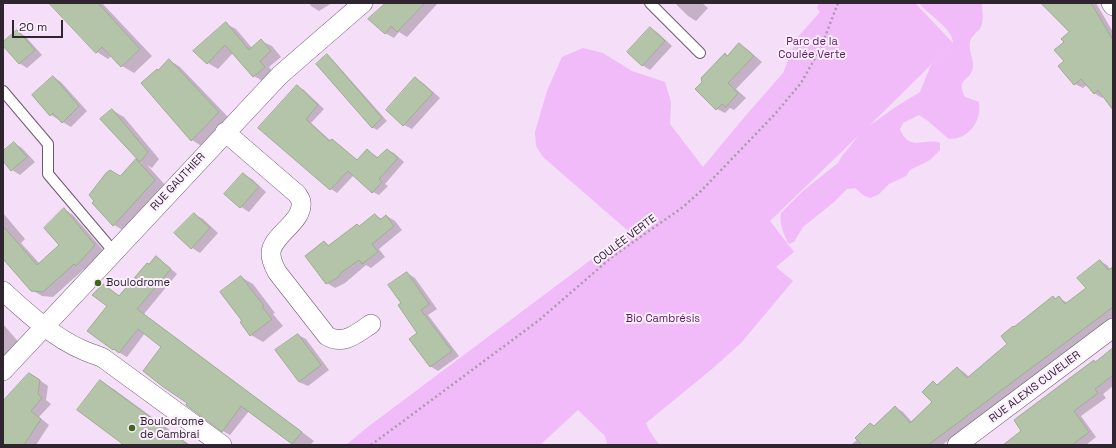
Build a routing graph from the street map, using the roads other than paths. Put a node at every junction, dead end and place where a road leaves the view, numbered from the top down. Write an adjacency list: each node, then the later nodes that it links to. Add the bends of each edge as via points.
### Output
1 (363, 3): 7 (street, RUE GAUTHIER, via 280,75)
2 (650, 3): 5 (lane)
3 (1111, 3): 4 (street)
4 (1113, 6)
5 (700, 53)
6 (3, 91): 8 (lane, via 48,144 48,174)
7 (225, 132): 8 (street, RUE GAUTHIER); 10 (street, via 297,194 301,201 300,210 272,246 270,254 277,272 327,336 333,340 347,339)
8 (114, 252): 11 (street, RUE GAUTHIER)
9 (3, 291): 11 (street)
10 (371, 324)
11 (45, 326): 13 (street, RUE GAUTHIER); 14 (street, via 82,350 103,358)
12 (1113, 328): 15 (street, RUE ALEXIS CUVELIER)
13 (3, 371)
14 (222, 445)
15 (957, 445)

